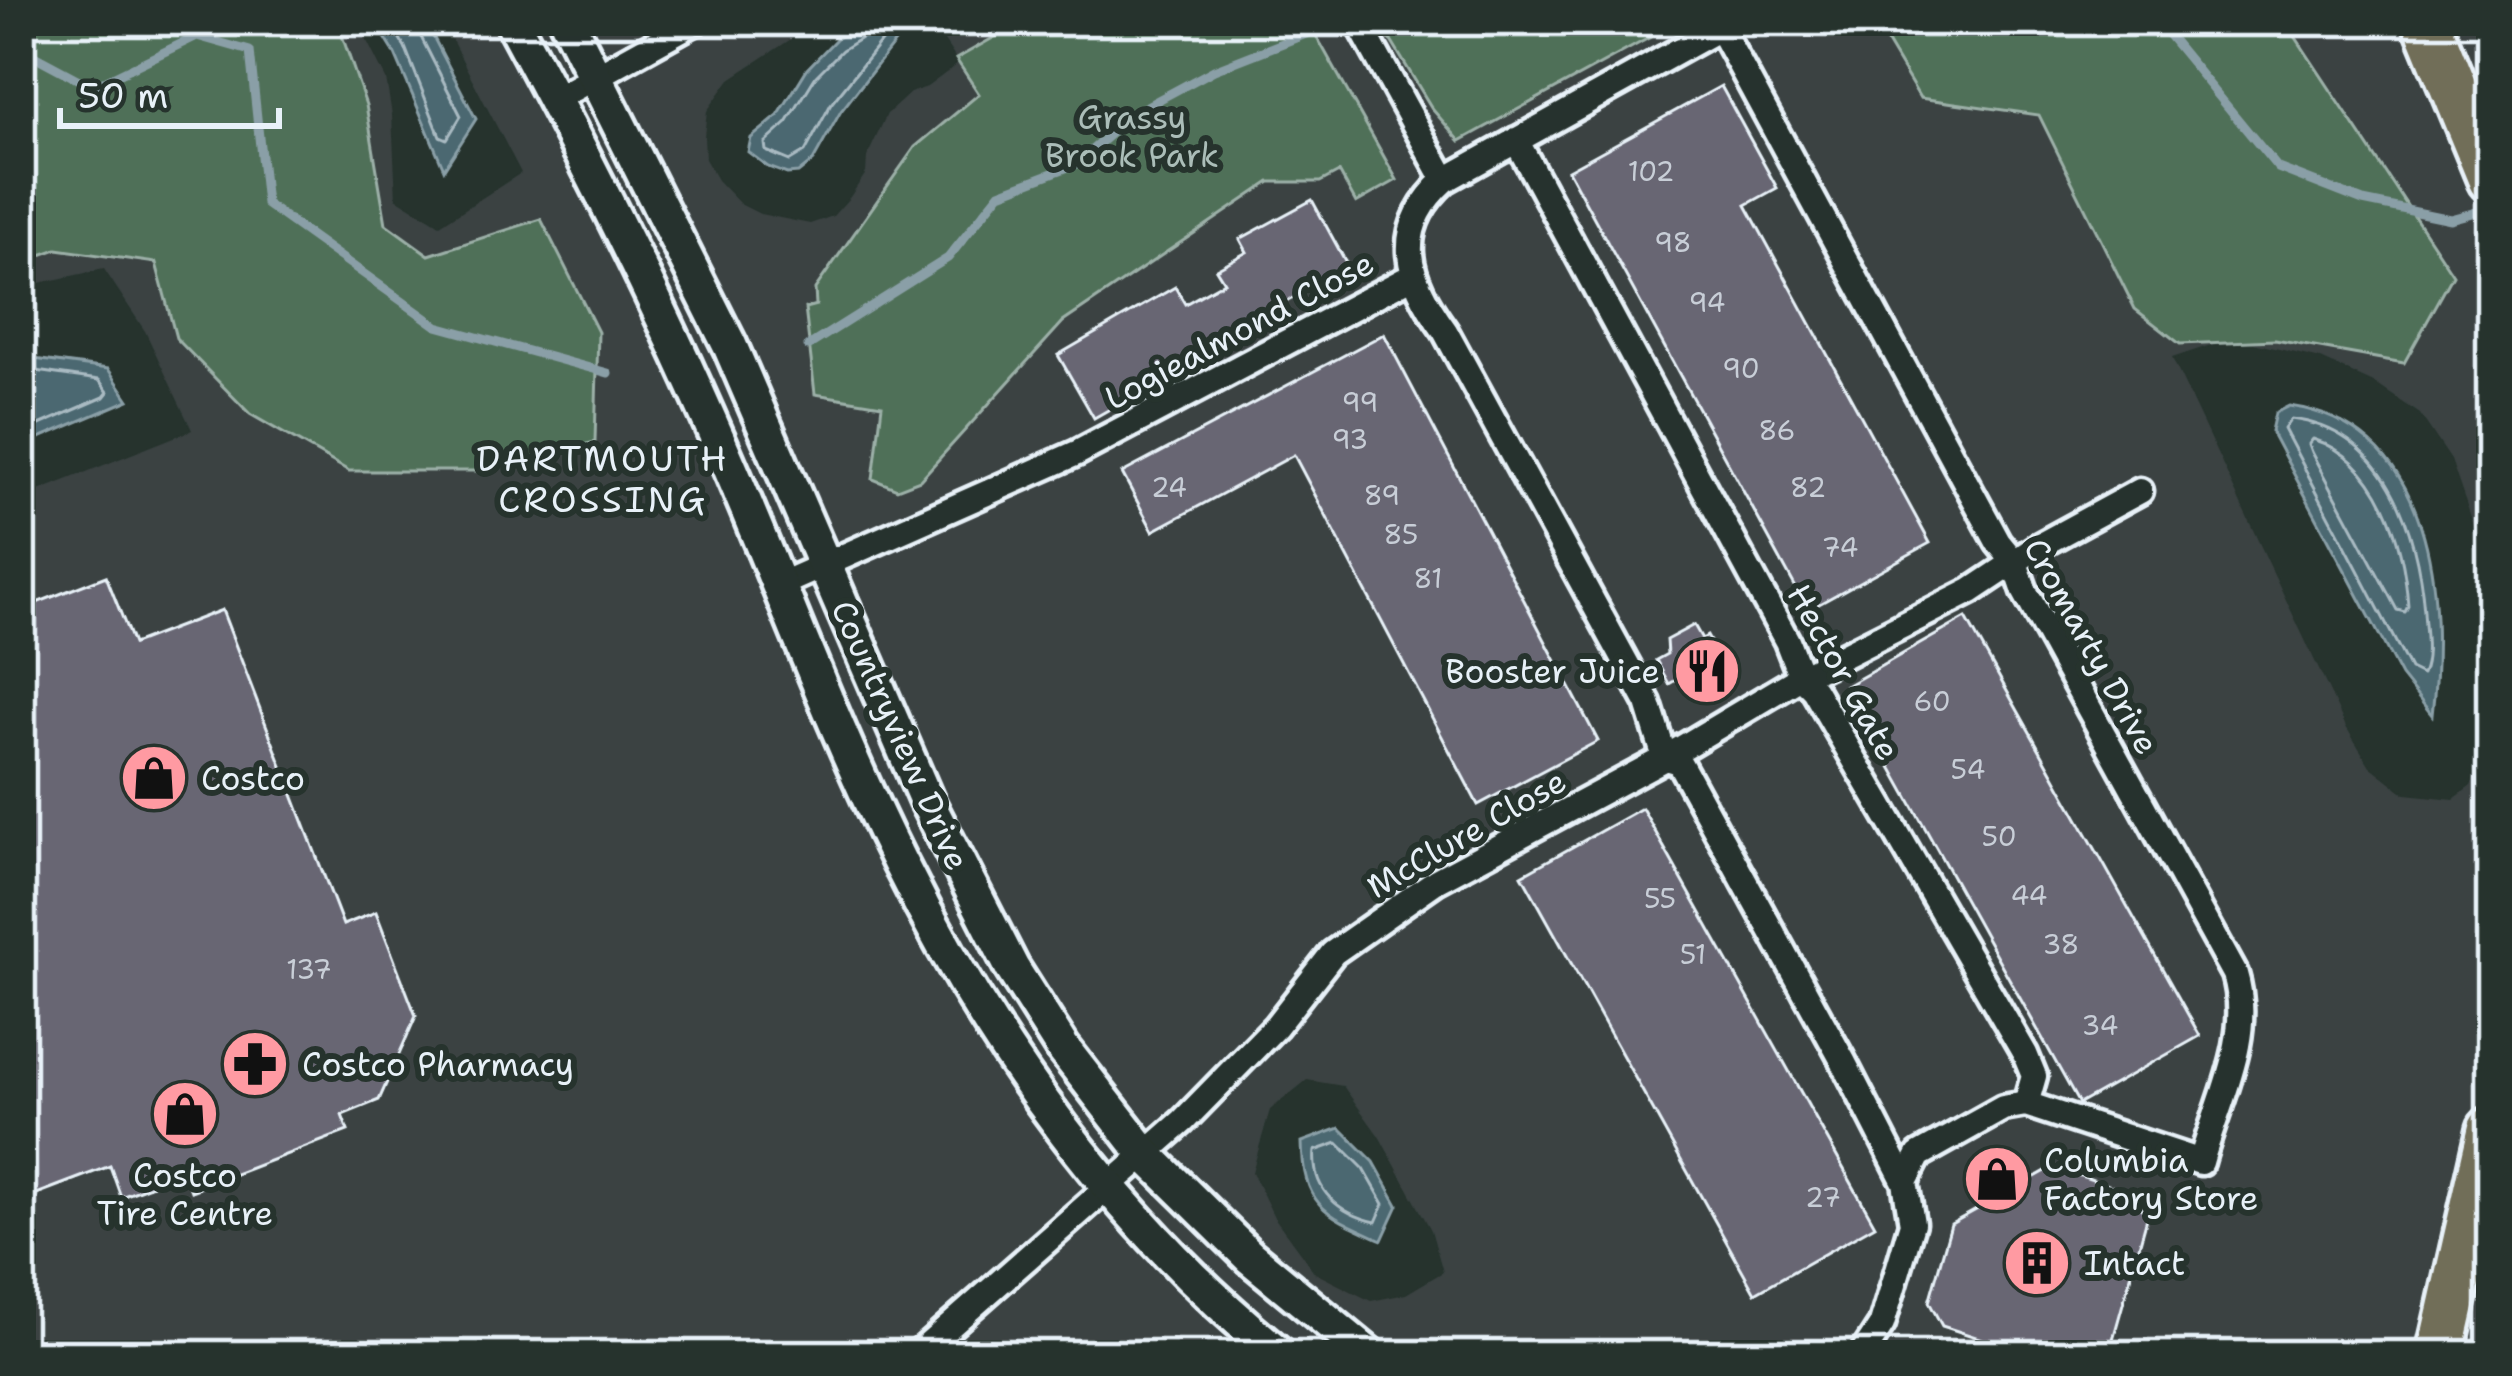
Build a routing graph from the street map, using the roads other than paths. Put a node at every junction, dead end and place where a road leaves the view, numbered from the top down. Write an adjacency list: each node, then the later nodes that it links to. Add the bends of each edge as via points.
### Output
1 (512, 21): 8 (street, Countryview Drive)
2 (567, 21): 7 (street, Countryview Drive)
3 (696, 21): 7 (street)
4 (1358, 21): 11 (street)
5 (2426, 21): 10 (highway)
6 (1726, 24): 9 (street); 14 (street, Cromarty Drive)
7 (597, 77): 8 (street); 15 (street, Countryview Drive, via 730,346)
8 (555, 99): 16 (street, Countryview Drive, via 678,351)
9 (1516, 140): 11 (street); 17 (street, Hector Gate)
10 (2487, 164)
11 (1444, 180): 12 (street, Logiealmond Close, via 1418,216)
12 (1412, 276): 15 (street, Logiealmond Close, via 1077,453); 18 (street, via 1648,703)
13 (2140, 491): 14 (street, McClure Close)
14 (2014, 563): 17 (street, McClure Close); 19 (street, Cromarty Drive, via 2234,974 2243,1012 2200,1162)
15 (826, 565): 16 (street, Logiealmond Close); 21 (street, Countryview Drive, via 988,927 1062,1048)
16 (779, 585): 23 (street, Countryview Drive, via 923,908 996,1035)
17 (1801, 676): 18 (street, McClure Close); 19 (street, Hector Gate, via 2025,1054 2034,1076)
18 (1665, 758): 21 (street, McClure Close, via 1436,881 1333,953 1276,1026); 22 (street, via 1679,762)
19 (2026, 1104): 22 (street, via 1930,1146)
20 (2491, 1130): 28 (highway)
21 (1145, 1154): 23 (street, McClure Close); 27 (street, Countryview Drive, via 1250,1257)
22 (1905, 1183): 24 (street, via 1912,1223)
23 (1109, 1186): 25 (street, McClure Close); 26 (street, Countryview Drive)
24 (1866, 1354)
25 (916, 1355)
26 (1280, 1355)
27 (1369, 1355)
28 (2440, 1355)

